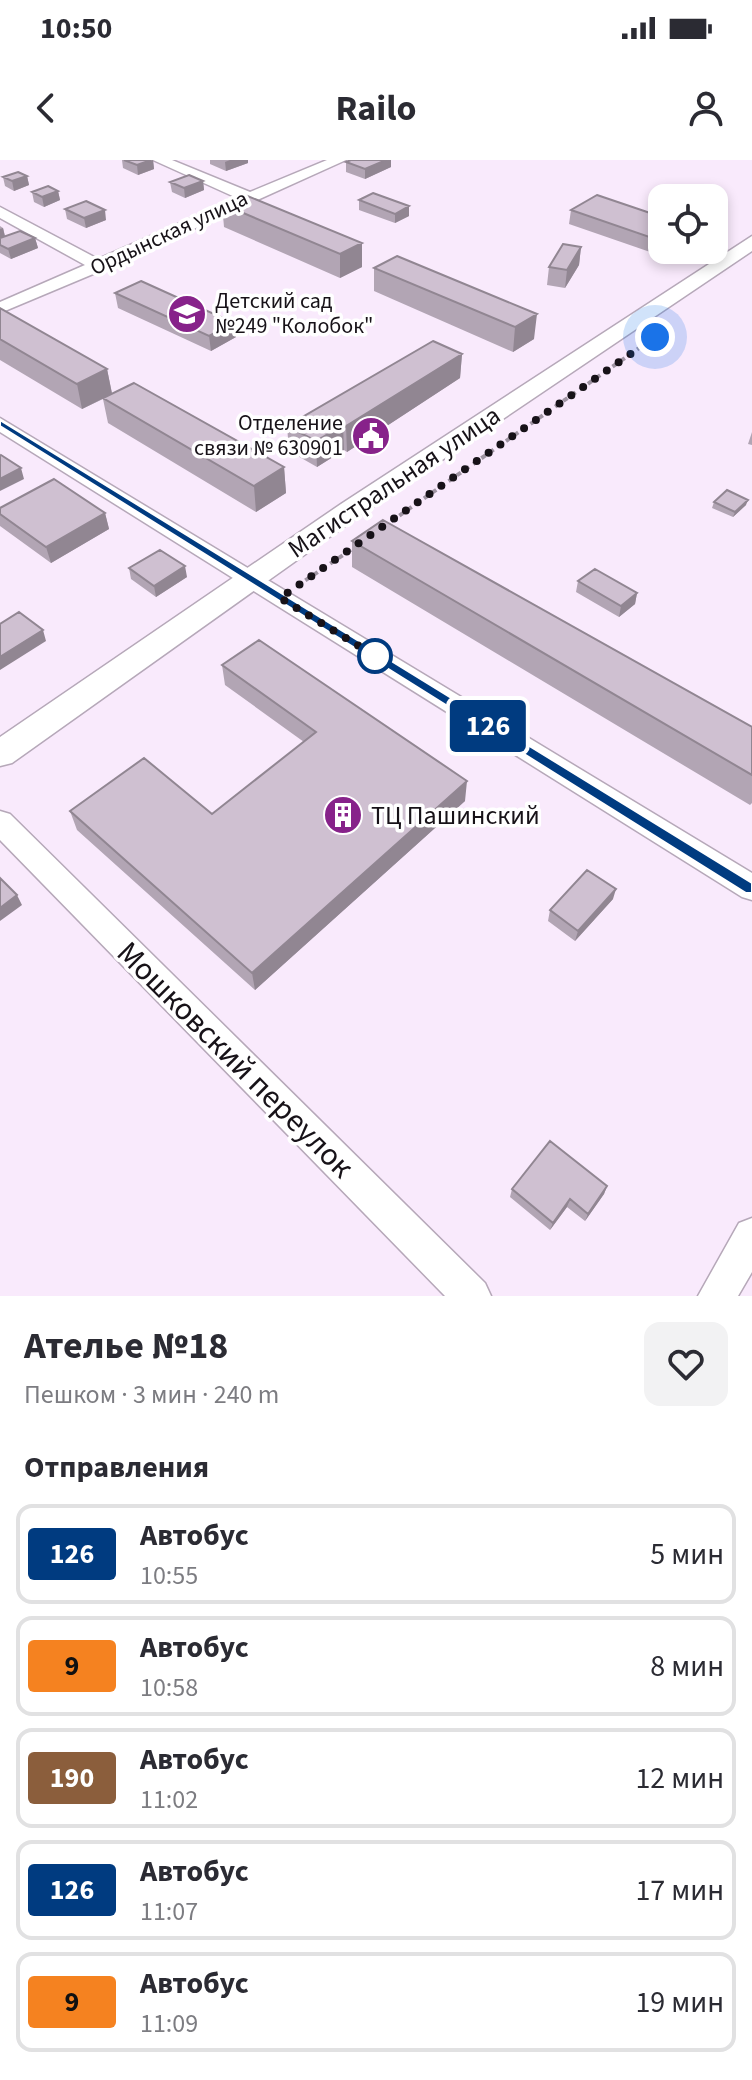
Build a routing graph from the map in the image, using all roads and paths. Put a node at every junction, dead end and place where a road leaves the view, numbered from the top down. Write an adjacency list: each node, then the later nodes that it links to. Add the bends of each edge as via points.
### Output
1 (160, 160): 3 (street)
2 (339, 160): 3 (street, Ордынская улица)
3 (248, 197): 6 (street, Ордынская улица)
4 (0, 212): 6 (street)
5 (752, 242): 14 (main road, Магистральная улица)
6 (99, 266): 7 (street, Ордынская улица)
7 (0, 308)
8 (655, 337): 12 (path)
9 (0, 424): 10 (street)
10 (21, 438): 11 (street); 14 (street)
11 (0, 448)
12 (382, 528)
13 (357, 546): 15 (path)
14 (251, 580): 15 (street); 16 (main road, Магистральная улица)
15 (280, 598): 18 (street)
16 (0, 754)
17 (0, 822): 20 (street, Мошковский переулок)
18 (752, 888)
19 (752, 1236): 21 (street)
20 (472, 1296)
21 (717, 1296)

